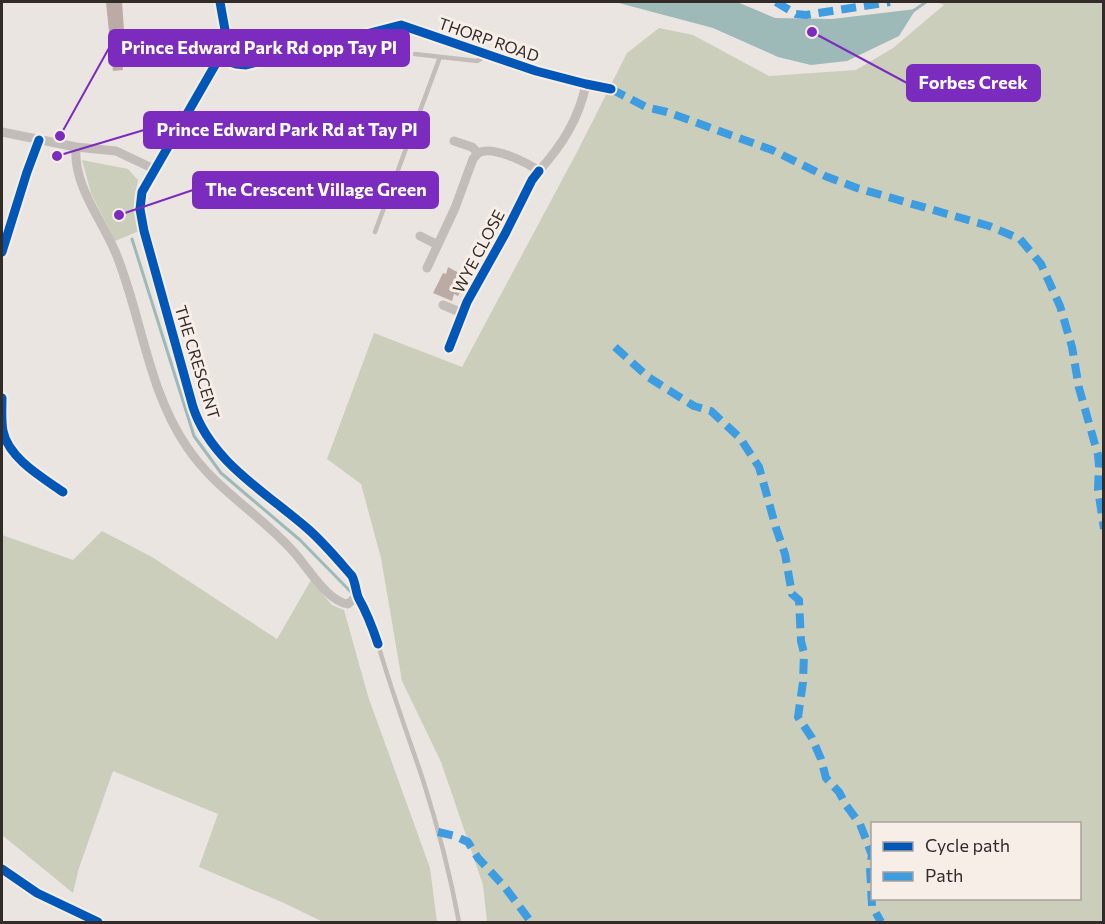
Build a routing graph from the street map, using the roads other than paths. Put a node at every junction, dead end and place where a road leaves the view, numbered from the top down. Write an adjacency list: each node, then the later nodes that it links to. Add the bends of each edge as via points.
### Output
1 (220, 2): 5 (street, via 225,30)
2 (485, 53): 4 (lane, via 477,61); 5 (street, THORP ROAD, via 401,25 246,65); 6 (street, THORP ROAD)
3 (415, 54): 4 (lane)
4 (440, 57): 15 (lane)
5 (220, 59): 13 (street)
6 (586, 84): 7 (street, THORP ROAD); 14 (street, WYE CLOSE, via 573,125)
7 (611, 88)
8 (2, 132): 9 (street)
9 (39, 141): 11 (street); 17 (street)
10 (454, 141): 12 (street)
11 (76, 147): 13 (street, via 116,151); 27 (street, via 75,162 117,255 154,380 186,446 223,487 290,547 330,596 348,604)
12 (478, 153): 14 (street, via 487,150 518,159); 18 (street)
13 (154, 169): 27 (street, THE CRESCENT, via 142,192 140,209 201,428 233,466 311,531 352,576)
14 (538, 171): 22 (street, WYE CLOSE)
15 (375, 232)
16 (420, 236): 18 (street)
17 (3, 239): 19 (street)
18 (438, 245): 20 (street)
19 (2, 252)
20 (426, 268)
21 (443, 305): 22 (street, WYE CLOSE)
22 (462, 313): 23 (street, WYE CLOSE)
23 (449, 348)
24 (2, 398): 25 (street)
25 (3, 434): 26 (street, via 31,470)
26 (63, 492)
27 (357, 596): 28 (street, THE CRESCENT)
28 (378, 644): 32 (lane, via 446,859)
29 (2, 869): 30 (street)
30 (85, 920): 31 (street)
31 (98, 922)
32 (459, 922)

